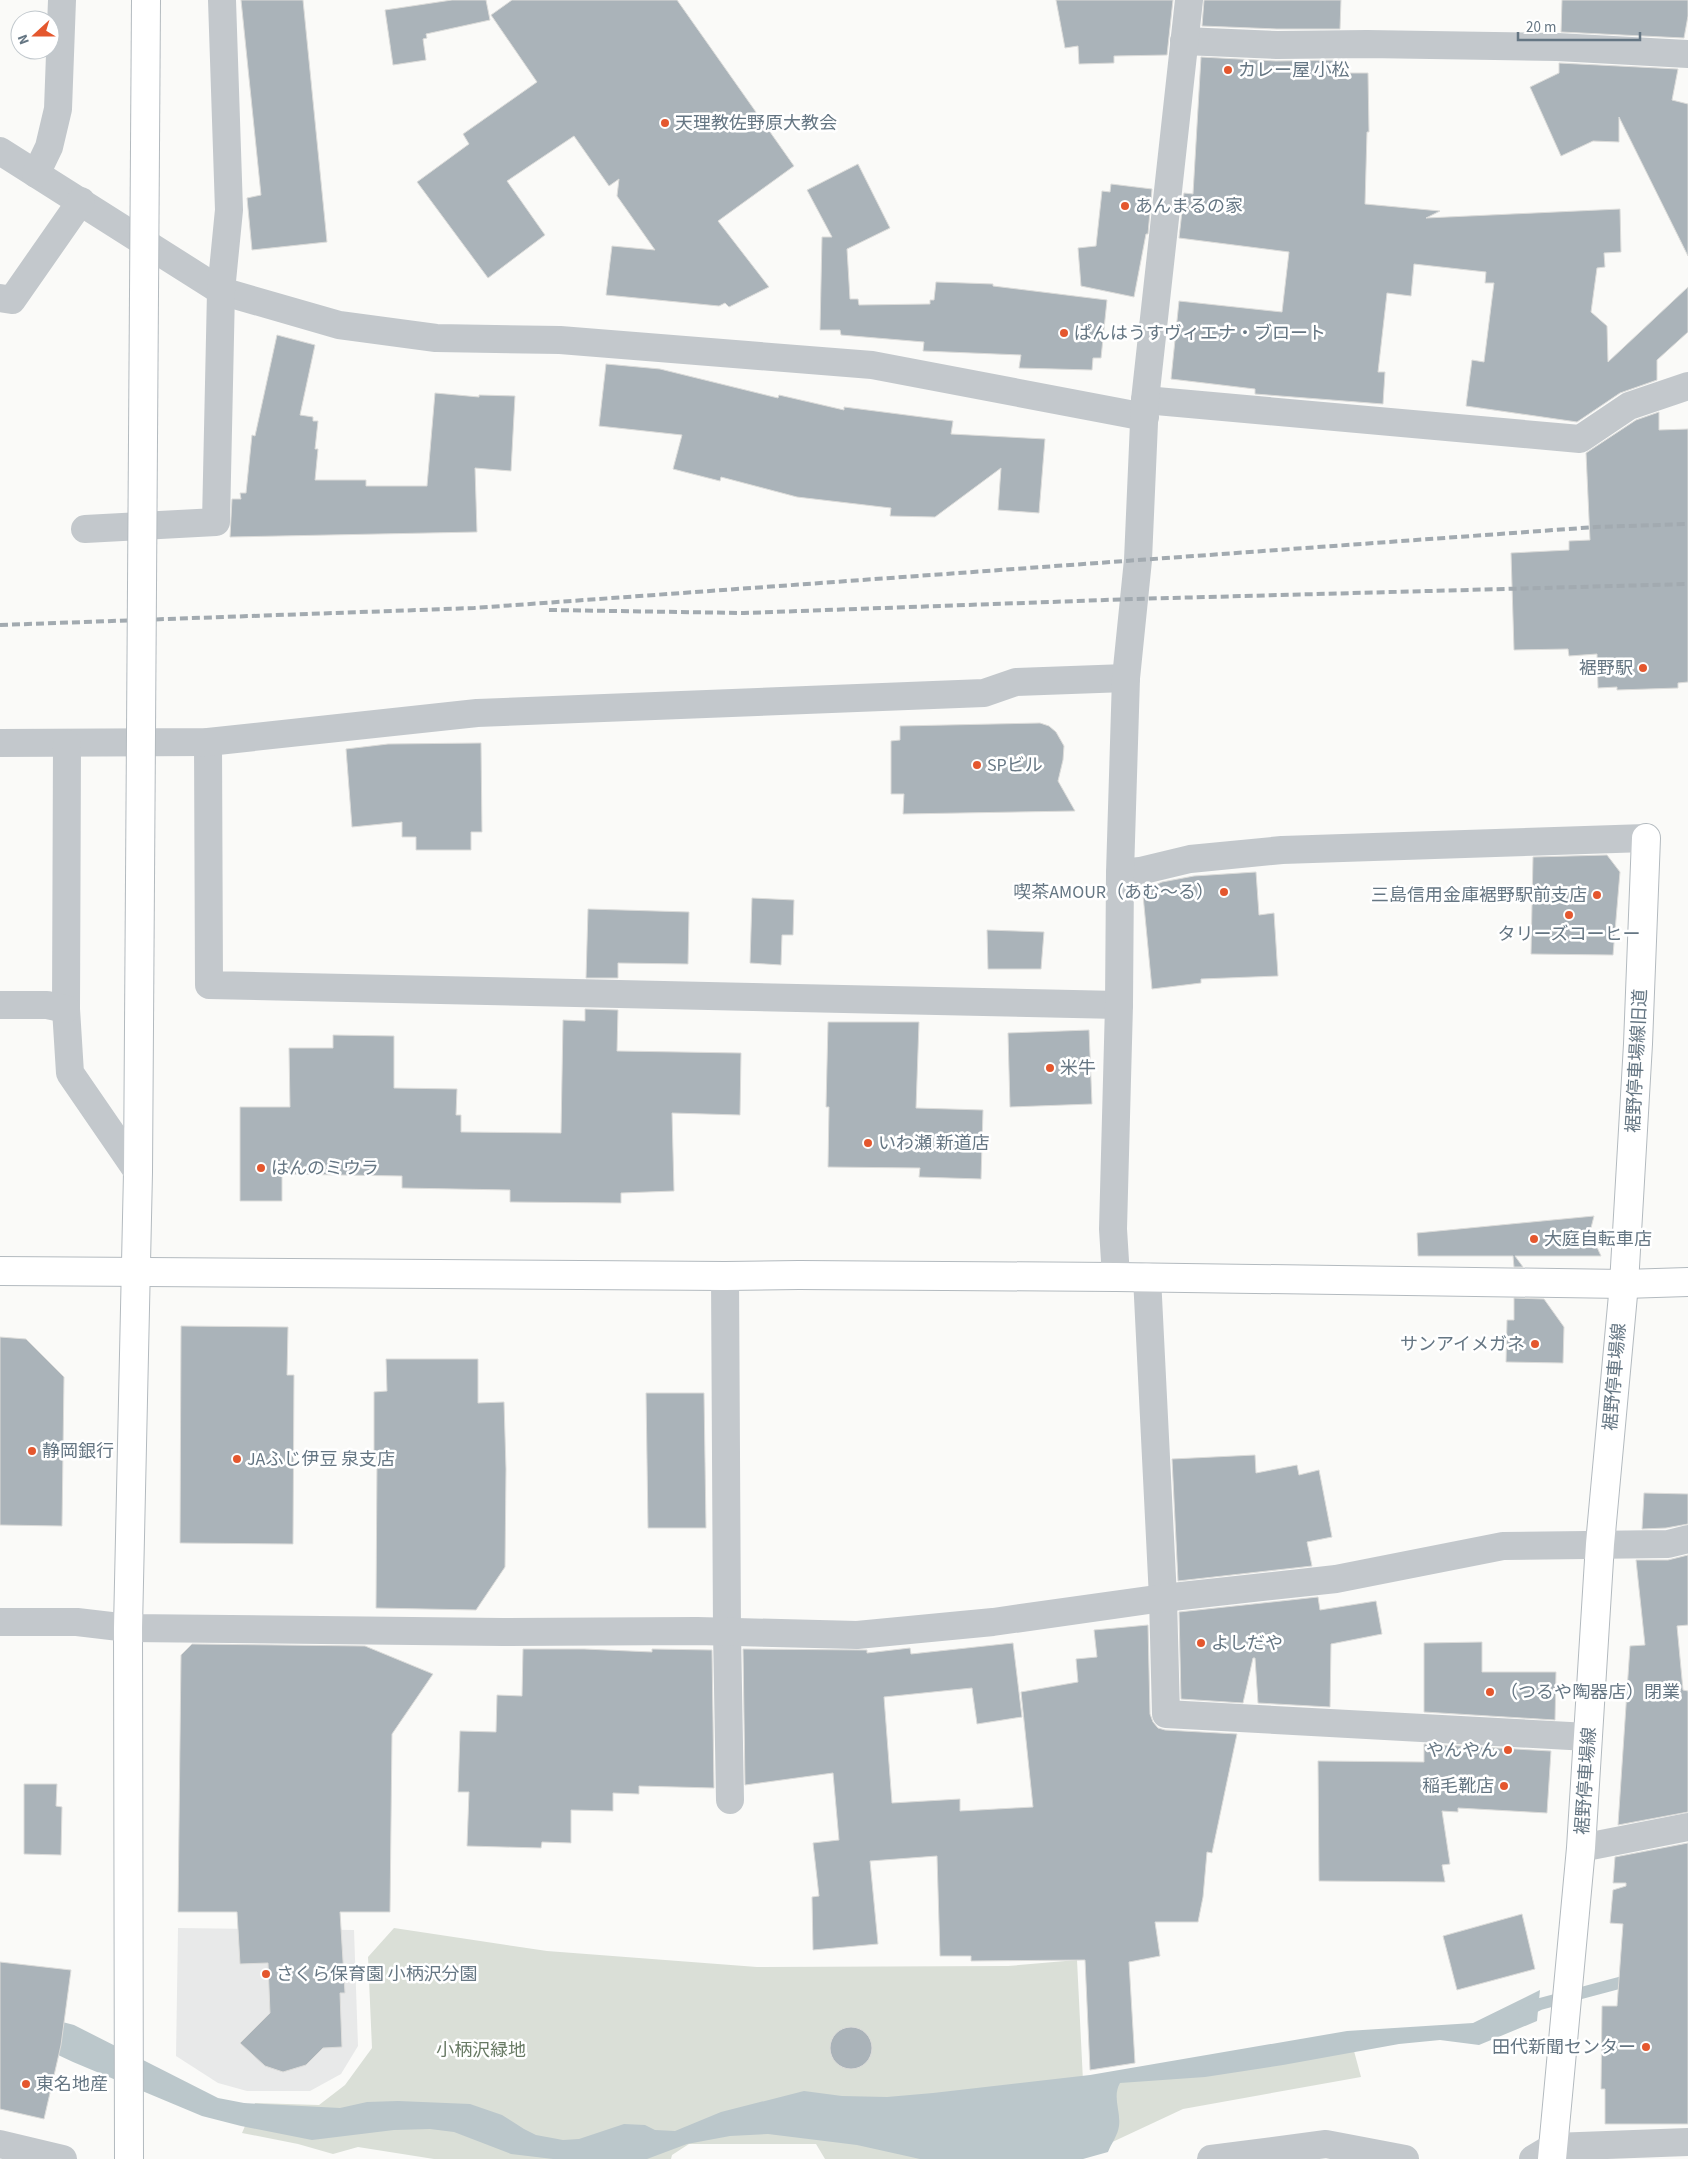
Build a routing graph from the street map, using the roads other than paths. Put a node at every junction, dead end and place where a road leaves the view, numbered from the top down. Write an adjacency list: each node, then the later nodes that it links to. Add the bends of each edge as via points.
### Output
1 (62, 0): 8 (street, via 58,108 49,147)
2 (146, 0): 23 (street, bridge)
3 (222, 0): 10 (street, via 229,210)
4 (1189, 0): 5 (street)
5 (1184, 41): 6 (street, via 1556,47); 13 (street)
6 (1688, 54)
7 (0, 151): 8 (street)
8 (36, 174): 9 (street)
9 (81, 200): 10 (street); 11 (street, via 12,300)
10 (221, 291): 13 (street, via 349,327 436,338 560,340 872,365); 14 (street, via 216,522)
11 (0, 298)
12 (1688, 386): 13 (street, via 1629,406 1580,439)
13 (1145, 408): 15 (street, via 1138,560)
14 (85, 529)
15 (1126, 678): 16 (street, via 1016,682 984,693 477,713); 19 (street)
16 (208, 742): 18 (street); 21 (street, via 209,985)
17 (0, 743): 18 (street)
18 (68, 744): 22 (street)
19 (1120, 873): 21 (street); 30 (street, 裾野停車場線旧道, via 1190,859 1282,850 1646,838)
20 (0, 1004): 22 (street, via 47,1005)
21 (1119, 1005): 27 (street, via 1113,1229)
22 (66, 1009): 23 (street, via 70,1073)
23 (138, 1172): 25 (street)
24 (0, 1270): 25 (street)
25 (135, 1273): 26 (street); 35 (street)
26 (725, 1276): 27 (street); 36 (street)
27 (1116, 1277): 28 (street)
28 (1147, 1277): 30 (street); 33 (street)
29 (1688, 1282): 30 (street)
30 (1624, 1284): 32 (street, 裾野停車場線)
31 (1688, 1539): 32 (street, via 1668,1544)
32 (1600, 1544): 33 (street, via 1503,1546 1336,1580); 37 (street, 裾野停車場線)
33 (1163, 1598): 36 (street, via 993,1622 857,1634); 37 (street, via 1166,1714)
34 (0, 1622): 35 (street, via 77,1622)
35 (128, 1628): 36 (street); 45 (street)
36 (727, 1632): 38 (street)
37 (1588, 1737): 40 (street, 裾野停車場線)
38 (730, 1800)
39 (1688, 1827): 40 (street)
40 (1582, 1848): 43 (street, 裾野停車場線, via 1564,2024)
41 (1688, 2142): 43 (street)
42 (0, 2144): 44 (street)
43 (1546, 2155)
44 (63, 2159)
45 (129, 2159)
46 (1210, 2159): 47 (street, via 1326,2144)
47 (1405, 2159)

